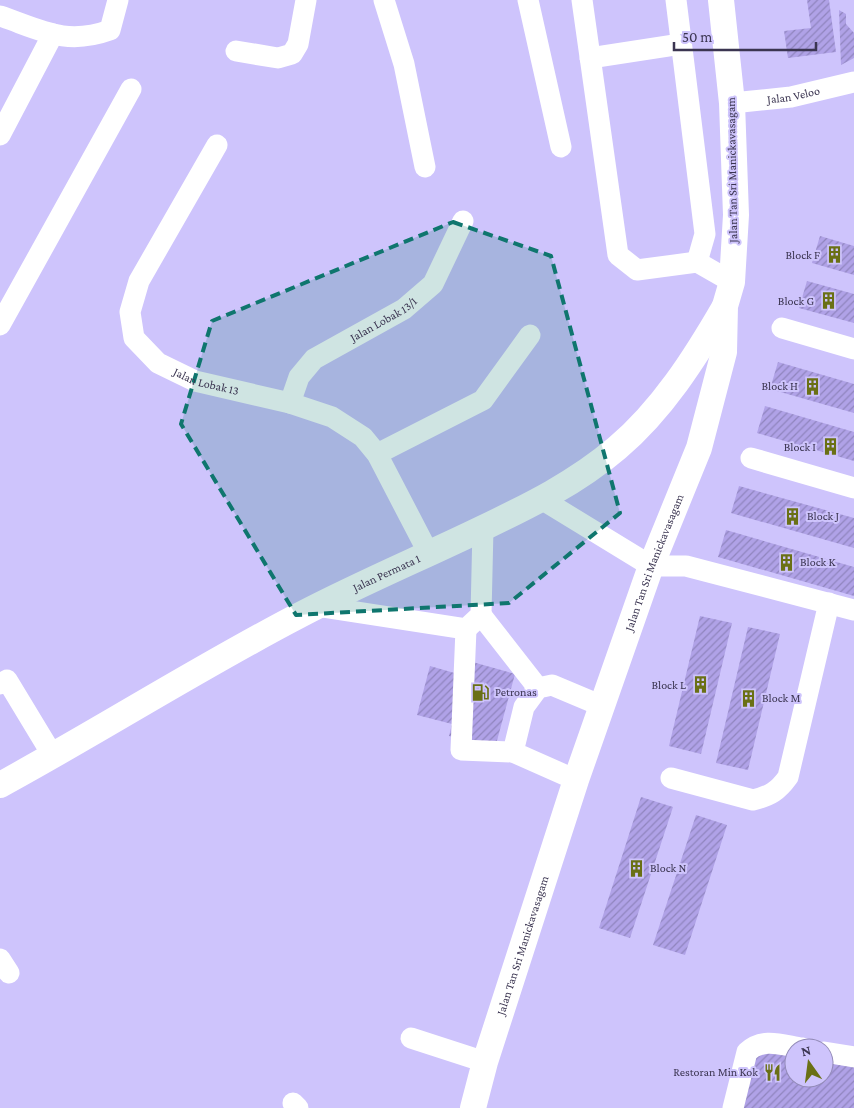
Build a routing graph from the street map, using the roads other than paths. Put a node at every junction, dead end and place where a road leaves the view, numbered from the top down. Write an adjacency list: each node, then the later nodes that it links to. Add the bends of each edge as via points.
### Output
1 (118, 0): 9 (street, via 110,30 76,38)
2 (306, 0): 11 (street, via 298,44 292,54 278,58)
3 (384, 0): 19 (street, via 404,64)
4 (528, 0): 18 (street)
5 (582, 0): 12 (street)
6 (676, 0): 10 (street)
7 (721, 0): 15 (main road, Jalan Tan Sri Manickavasagam)
8 (0, 16): 9 (street)
9 (53, 34): 16 (street)
10 (681, 44): 12 (street); 21 (street, via 704,234)
11 (236, 51)
12 (590, 58): 21 (street, via 618,255 637,270)
13 (854, 82): 15 (street, Jalan Veloo, via 790,97)
14 (131, 89): 23 (street)
15 (732, 103): 22 (main road, Jalan Tan Sri Manickavasagam, via 736,215)
16 (0, 135)
17 (217, 145): 27 (street, Jalan Lobak 13, via 139,281 130,312 134,338 158,363 195,381)
18 (561, 147)
19 (425, 167)
20 (463, 221): 27 (street, Jalan Lobak 13/1, via 433,284 404,309 314,359 299,377)
21 (697, 262): 22 (street)
22 (728, 294): 31 (main road, Jalan Permata 1, via 694,359 646,420 618,448); 34 (main road, Jalan Tan Sri Manickavasagam, via 724,352 699,448)
23 (0, 325)
24 (782, 328): 26 (street)
25 (530, 335): 28 (street, via 483,400)
26 (854, 349)
27 (290, 403): 28 (street, Jalan Lobak 13, via 332,417 363,437)
28 (377, 454): 33 (street, Jalan Lobak 13)
29 (751, 458): 30 (street)
30 (854, 488)
31 (543, 500): 32 (main road, Jalan Permata 1); 34 (street)
32 (483, 528): 33 (main road, Jalan Permata 1); 38 (street)
33 (429, 554): 36 (main road, Jalan Permata 1)
34 (651, 566): 35 (street, via 686,566); 41 (main road, Jalan Tan Sri Manickavasagam)
35 (829, 603): 37 (street); 44 (street, via 788,777 778,790 752,800)
36 (317, 606): 38 (street); 43 (main road, Jalan Permata 1, via 229,652)
37 (854, 610)
38 (473, 622): 40 (street); 42 (street, via 460,750)
39 (0, 684): 43 (street, via 7,680)
40 (538, 688): 41 (street, via 552,685); 42 (street, via 524,707)
41 (602, 706): 45 (main road, Jalan Tan Sri Manickavasagam)
42 (513, 752): 45 (street)
43 (54, 756): 46 (main road, Jalan Permata 1)
44 (671, 778)
45 (576, 780): 51 (main road, Jalan Tan Sri Manickavasagam)
46 (0, 785)
47 (411, 1038): 51 (street)
48 (784, 1045): 53 (street, via 766,1042 747,1052)
49 (834, 1054): 50 (street)
50 (854, 1057)
51 (485, 1062): 52 (main road, Jalan Tan Sri Manickavasagam)
52 (473, 1108)
53 (732, 1108)

